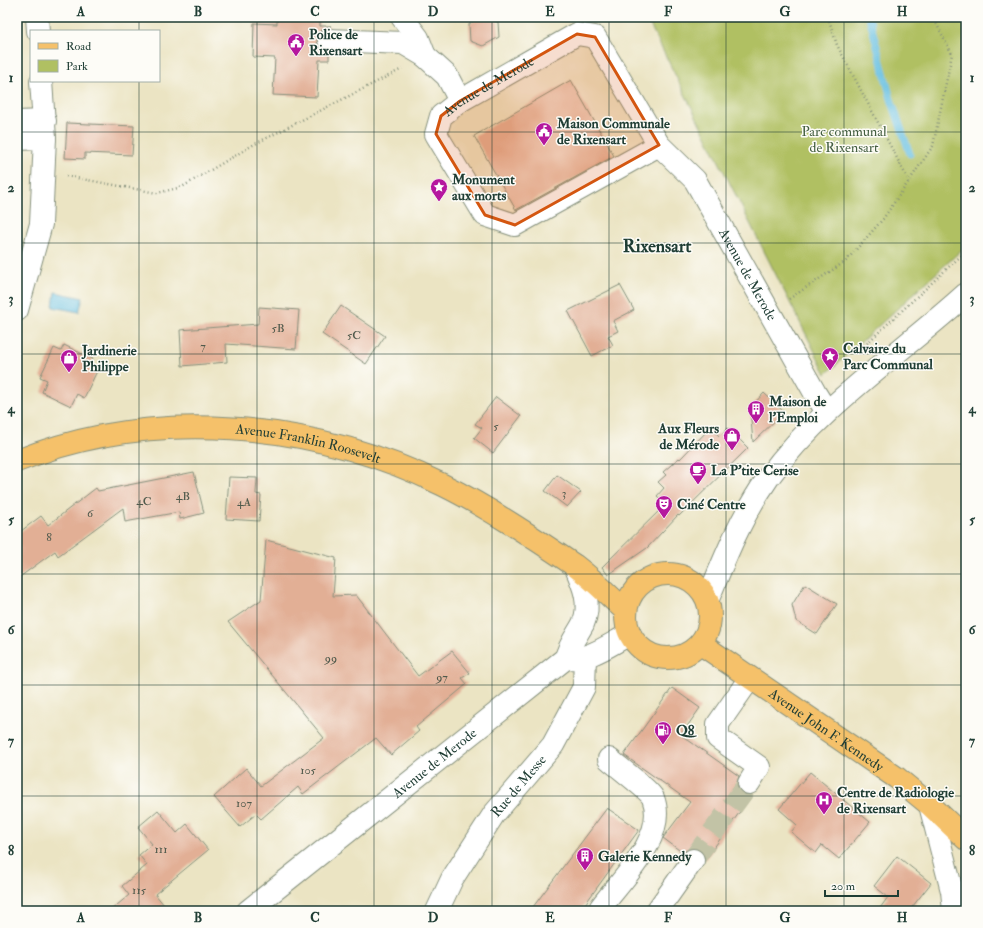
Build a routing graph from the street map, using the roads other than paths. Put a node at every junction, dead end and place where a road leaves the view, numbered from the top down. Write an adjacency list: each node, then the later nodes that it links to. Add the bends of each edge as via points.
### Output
1 (37, 17): 3 (street)
2 (402, 17): 5 (street, via 418,38)
3 (38, 30)
4 (329, 40): 5 (street, via 403,43)
5 (425, 56): 7 (street, via 447,76)
6 (41, 82): 9 (street)
7 (460, 101): 11 (street, Avenue de Merode, via 577,34 595,37); 11 (street, Avenue de Merode, via 441,116 436,134 485,215 515,225)
8 (17, 122): 9 (street)
9 (45, 129): 10 (street); 13 (street, via 41,224)
10 (17, 139)
11 (659, 145): 14 (street, Avenue de Merode, via 695,180)
12 (966, 294): 14 (street)
13 (17, 310)
14 (827, 412): 17 (street, via 802,436 768,478 732,538)
15 (17, 461): 16 (main road, Avenue Franklin Roosevelt, via 48,449 132,431 223,428 300,436 376,457 438,483 487,510)
16 (575, 566): 18 (main road, Avenue Franklin Roosevelt); 21 (street, via 586,594 587,607 584,622 568,648)
17 (708, 599): 18 (main road, via 697,584 681,575 663,574 645,580 632,593); 20 (main road, via 711,614 709,630)
18 (626, 611): 19 (main road)
19 (630, 634): 20 (main road, via 643,650 652,655 669,658 686,654); 21 (street, Avenue de Merode)
20 (700, 644): 22 (main road, Avenue John F. Kennedy)
21 (576, 657): 28 (street, Avenue de Merode); 29 (street, Rue de Messe, via 584,687 553,745 494,814 452,879)
22 (750, 678): 24 (street, via 718,724 718,738 759,768); 25 (main road, Avenue John F. Kennedy, via 897,778)
23 (609, 759): 30 (street, via 653,797 657,820 646,850)
24 (749, 783)
25 (930, 806): 26 (main road, Avenue John F. Kennedy); 32 (street, via 952,891)
26 (966, 839)
27 (694, 860): 31 (street)
28 (248, 911)
29 (437, 911)
30 (599, 911)
31 (657, 911)
32 (954, 911)

